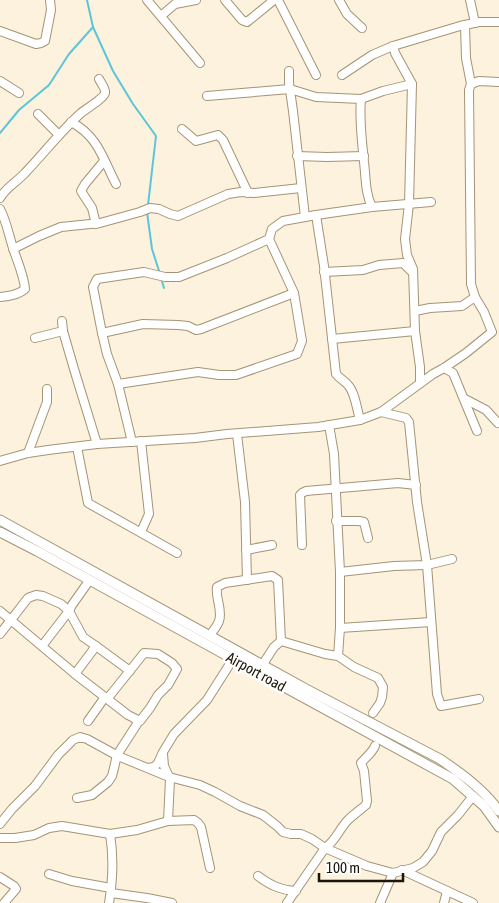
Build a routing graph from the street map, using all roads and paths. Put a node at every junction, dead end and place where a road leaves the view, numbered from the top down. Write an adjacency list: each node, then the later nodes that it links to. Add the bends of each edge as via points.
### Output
1 (50, 0): 13 (street, via 45,41 36,44)
2 (146, 0): 8 (street)
3 (196, 0): 8 (street, via 175,4)
4 (225, 0): 5 (street, via 245,22)
5 (276, 0): 17 (street)
6 (339, 0): 12 (street, via 346,14)
7 (470, 0): 10 (street)
8 (161, 16): 15 (street)
9 (499, 22): 10 (street)
10 (475, 23): 11 (street)
11 (465, 25): 14 (street); 23 (street)
12 (362, 28)
13 (0, 31)
14 (393, 46): 18 (street, via 372,54); 22 (street)
15 (200, 63)
16 (289, 71): 24 (street)
17 (316, 75)
18 (342, 75)
19 (99, 79): 29 (street, via 105,95)
20 (0, 81): 25 (street)
21 (499, 82): 23 (street)
22 (412, 84): 27 (street); 40 (street)
23 (471, 84): 52 (street)
24 (290, 90): 26 (street); 27 (street, via 316,97); 32 (street)
25 (19, 93)
26 (207, 96)
27 (361, 99): 33 (street)
28 (38, 114): 31 (street)
29 (71, 122): 31 (street); 34 (street, via 91,136)
30 (182, 129): 37 (street, via 196,141 218,135)
31 (60, 135): 38 (street)
32 (298, 156): 33 (street); 36 (street)
33 (364, 156): 41 (street, via 366,188)
34 (104, 160): 35 (street); 45 (street, via 81,191 92,208)
35 (116, 184)
36 (301, 188): 37 (street); 44 (street)
37 (248, 192): 45 (street, via 228,194 178,216 150,208)
38 (0, 198)
39 (431, 202): 40 (street)
40 (409, 204): 41 (street); 49 (street, via 405,239)
41 (372, 208): 43 (street)
42 (0, 210): 47 (street)
43 (316, 215): 44 (street); 48 (street)
44 (305, 217): 46 (street, via 283,221 272,229)
45 (96, 224): 47 (street, via 61,228)
46 (269, 239): 50 (street); 58 (street, via 179,277 144,272 97,279 93,287)
47 (13, 249): 51 (street, via 25,289)
48 (324, 272): 49 (street, via 403,263); 60 (street)
49 (414, 274): 53 (street)
50 (294, 293): 58 (street, via 201,329 144,324); 65 (street, via 302,341 297,354 236,375 198,372)
51 (0, 297)
52 (474, 297): 53 (street, via 462,306); 55 (street)
53 (415, 311): 57 (street)
54 (62, 320): 56 (street)
55 (496, 330): 62 (street)
56 (63, 331): 59 (street); 76 (street)
57 (415, 331): 60 (street); 61 (street)
58 (102, 333): 65 (street)
59 (35, 338)
60 (332, 339): 69 (street, via 336,374 352,390)
61 (420, 367): 63 (street); 64 (street)
62 (444, 368): 63 (street); 67 (street, via 453,373)
63 (433, 374): 64 (street)
64 (420, 383): 68 (street)
65 (118, 384): 75 (street)
66 (47, 389): 78 (street, via 47,402)
67 (465, 399): 70 (street, via 486,410); 72 (street)
68 (380, 412): 69 (street); 80 (street, via 406,418 410,422)
69 (360, 420): 71 (street)
70 (498, 423)
71 (329, 425): 73 (street); 81 (street)
72 (477, 431)
73 (237, 434): 74 (street); 90 (street, via 245,502)
74 (141, 441): 75 (street); 85 (street, via 149,514)
75 (132, 442): 76 (street)
76 (97, 444): 77 (street)
77 (77, 447): 78 (street); 85 (street, via 88,502)
78 (28, 453): 79 (street)
79 (0, 461)
80 (416, 485): 81 (street, via 398,483); 93 (street)
81 (336, 488): 83 (street); 88 (street, via 306,491 300,496)
82 (0, 520): 89 (main road, Airport road)
83 (336, 521): 86 (street, via 364,522); 94 (street)
84 (0, 532): 89 (main road, Airport road)
85 (141, 532): 91 (street)
86 (368, 538)
87 (272, 545): 90 (street)
88 (302, 545)
89 (39, 547): 96 (main road, Airport road); 103 (main road, Airport road, via 59,554)
90 (246, 550): 95 (street)
91 (177, 553)
92 (452, 559): 93 (street)
93 (427, 566): 94 (street); 100 (street)
94 (340, 572): 101 (street)
95 (247, 580): 103 (street, via 217,587 220,620); 104 (street, via 272,576 278,580)
96 (89, 581): 98 (street); 108 (main road, Airport road)
97 (0, 611): 99 (street)
98 (70, 611): 99 (street, via 61,604 36,595 28,598); 105 (street); 106 (street, via 83,636)
99 (11, 620): 102 (street); 105 (street)
100 (431, 622): 101 (street); 114 (street, via 437,694 441,706)
101 (340, 628): 107 (street)
102 (0, 634)
103 (210, 635): 109 (main road, Airport road)
104 (281, 641): 107 (street); 109 (street)
105 (42, 646): 111 (street)
106 (96, 646): 110 (street); 111 (street)
107 (338, 656): 115 (street, via 378,678 383,687 382,697)
108 (233, 659): 112 (main road, Airport road); 119 (street, via 207,700 178,729)
109 (263, 664): 112 (main road, Airport road)
110 (130, 671): 113 (street); 116 (street, via 144,654 158,654 177,669 140,721)
111 (75, 674): 113 (street)
112 (288, 684): 123 (main road, Airport road, via 453,778); 125 (main road, Airport road, via 440,759 480,789)
113 (107, 697): 116 (street); 117 (street)
114 (479, 699)
115 (373, 713)
116 (136, 719): 120 (street, via 137,724)
117 (88, 721)
118 (375, 746): 131 (street, via 361,763 368,802)
119 (163, 752): 121 (street, via 154,767); 122 (street)
120 (116, 755): 121 (street); 124 (street, via 108,782 92,794); 127 (street, via 87,739 73,740)
121 (147, 768): 122 (street)
122 (169, 777): 126 (street); 131 (street, via 200,785 263,815 283,832 301,834)
123 (473, 796): 128 (main road, Airport road); 133 (street, via 441,832 432,851 422,862)
124 (77, 798)
125 (499, 811)
126 (168, 821): 129 (street); 132 (street, via 194,820 198,823)
127 (0, 824)
128 (499, 827)
129 (110, 834): 130 (street, via 62,826 15,838); 138 (street, via 113,855)
130 (0, 838)
131 (325, 848): 134 (street, via 367,866); 139 (street)
132 (210, 868)
133 (401, 870): 134 (street); 140 (street)
134 (393, 872): 145 (street)
135 (49, 874): 138 (street)
136 (258, 876): 139 (street, via 276,888)
137 (0, 877): 141 (street, via 16,889)
138 (111, 890): 142 (street); 143 (street)
139 (296, 891): 144 (street)
140 (447, 891): 146 (street); 147 (street)
141 (4, 903)
142 (109, 903)
143 (172, 903)
144 (287, 903)
145 (380, 903)
146 (444, 903)
147 (473, 903)

